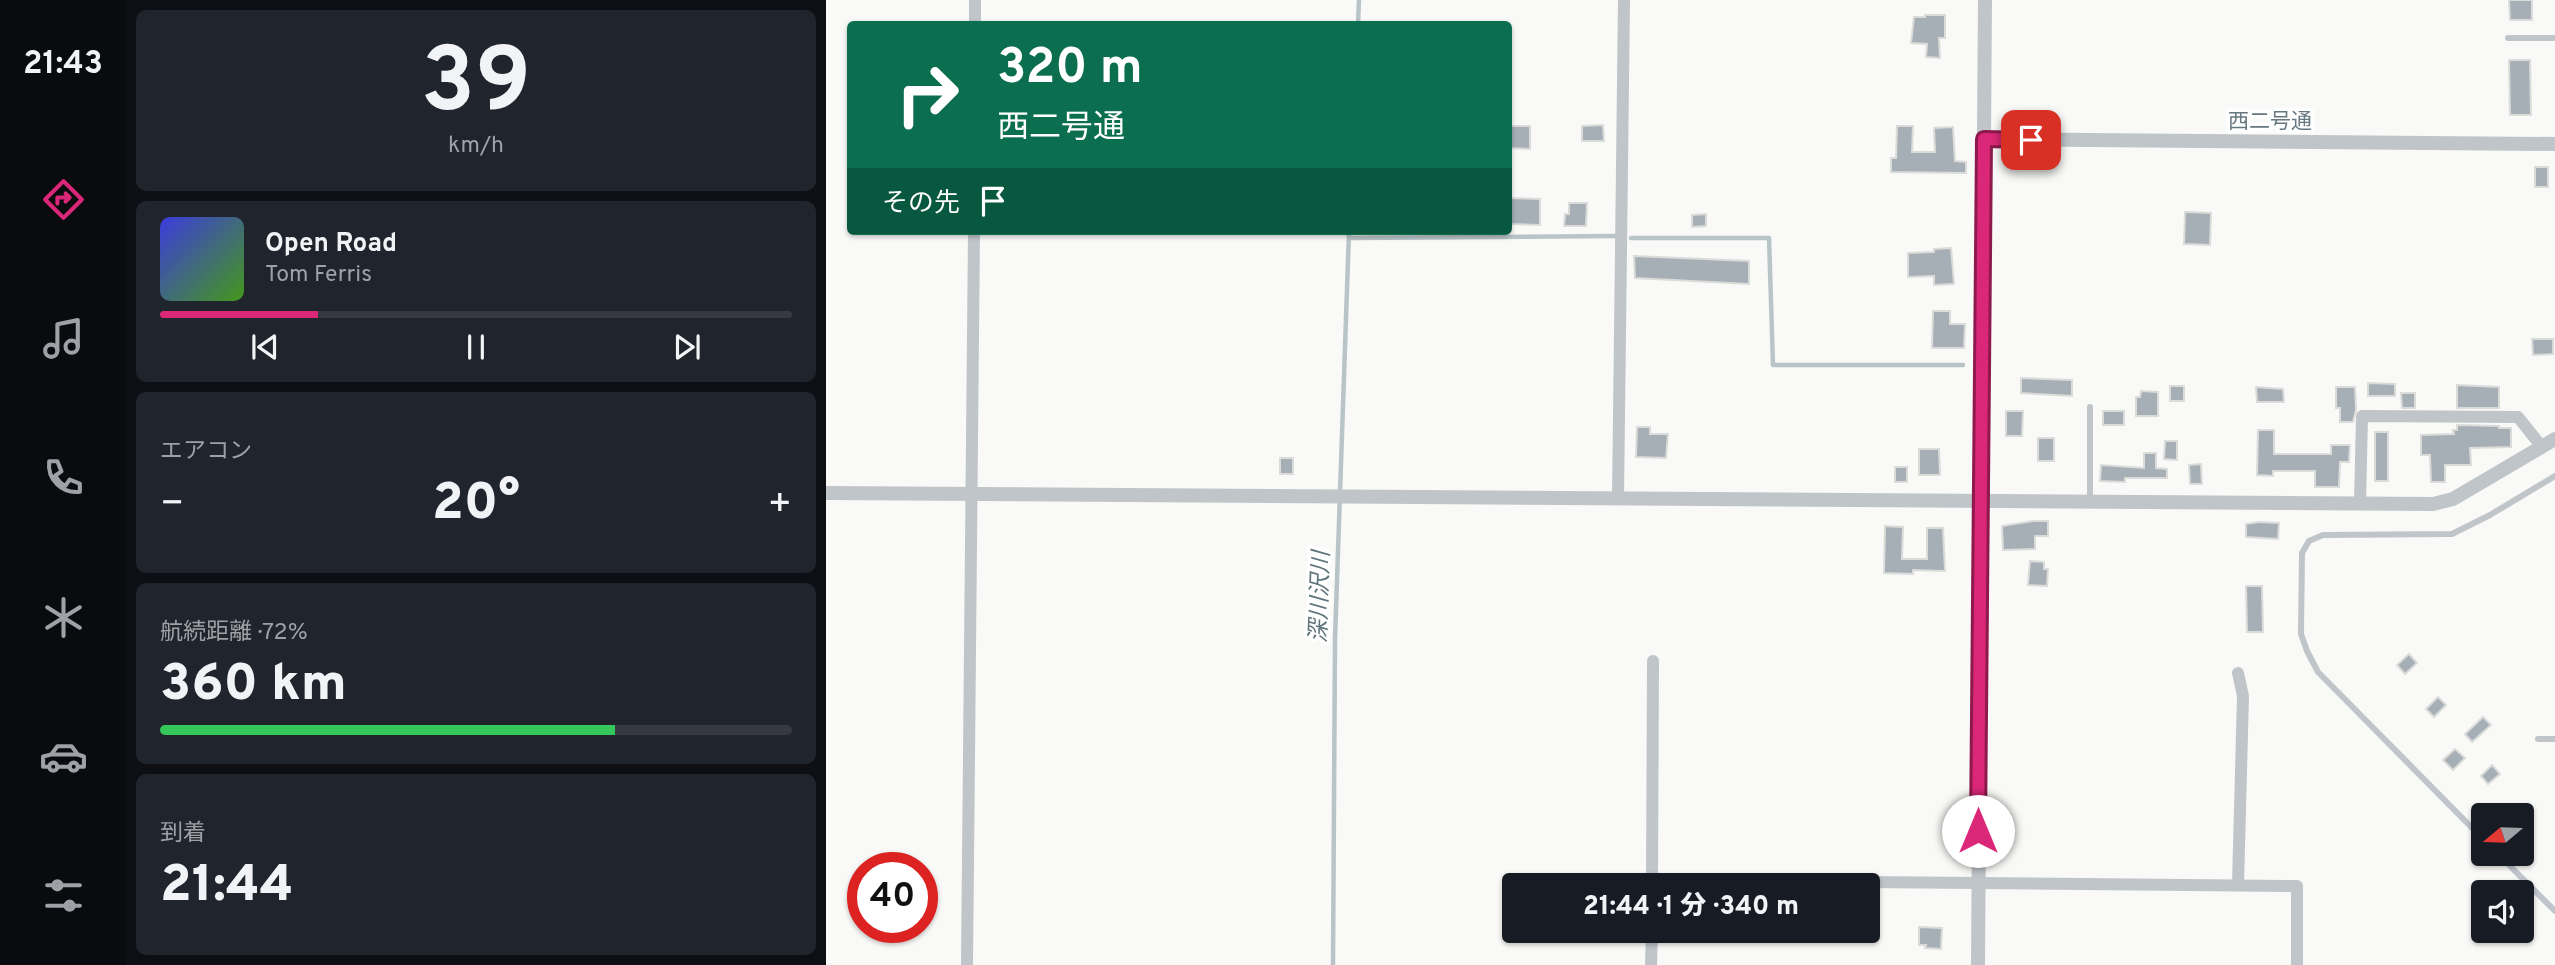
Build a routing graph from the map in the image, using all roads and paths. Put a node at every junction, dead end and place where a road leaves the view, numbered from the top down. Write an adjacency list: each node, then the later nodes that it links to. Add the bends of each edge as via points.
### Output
1 (975, 0): 4 (street)
2 (1624, 0): 16 (street)
3 (1985, 0): 7 (street)
4 (975, 21)
5 (2508, 38): 6 (lane)
6 (2555, 38)
7 (1984, 139): 8 (street, 西二号通); 17 (street)
8 (2555, 144)
9 (974, 235): 15 (street)
10 (2090, 407): 18 (lane)
11 (2555, 439): 12 (street)
12 (2542, 447): 19 (street, via 2453,499 2433,504); 19 (street, via 2518,417 2362,416)
13 (2555, 475): 24 (lane, via 2452,534 2323,535 2309,541 2302,553 2301,634 2318,672)
14 (826, 493): 15 (street)
15 (972, 493): 16 (street); 32 (street)
16 (1618, 499): 17 (street)
17 (1981, 501): 18 (street); 28 (street)
18 (2090, 502): 19 (street)
19 (2360, 503)
20 (1653, 661): 26 (street)
21 (2238, 673): 29 (street, via 2243,696)
22 (2538, 739): 23 (lane)
23 (2555, 739)
24 (2471, 827)
25 (2510, 866): 30 (lane)
26 (1652, 873)
27 (1880, 884): 28 (street)
28 (1978, 884): 29 (street); 34 (street)
29 (2238, 884): 35 (street, via 2297,886)
30 (2555, 911)
31 (1651, 943): 33 (street)
32 (967, 965)
33 (1651, 965)
34 (1978, 965)
35 (2297, 965)

